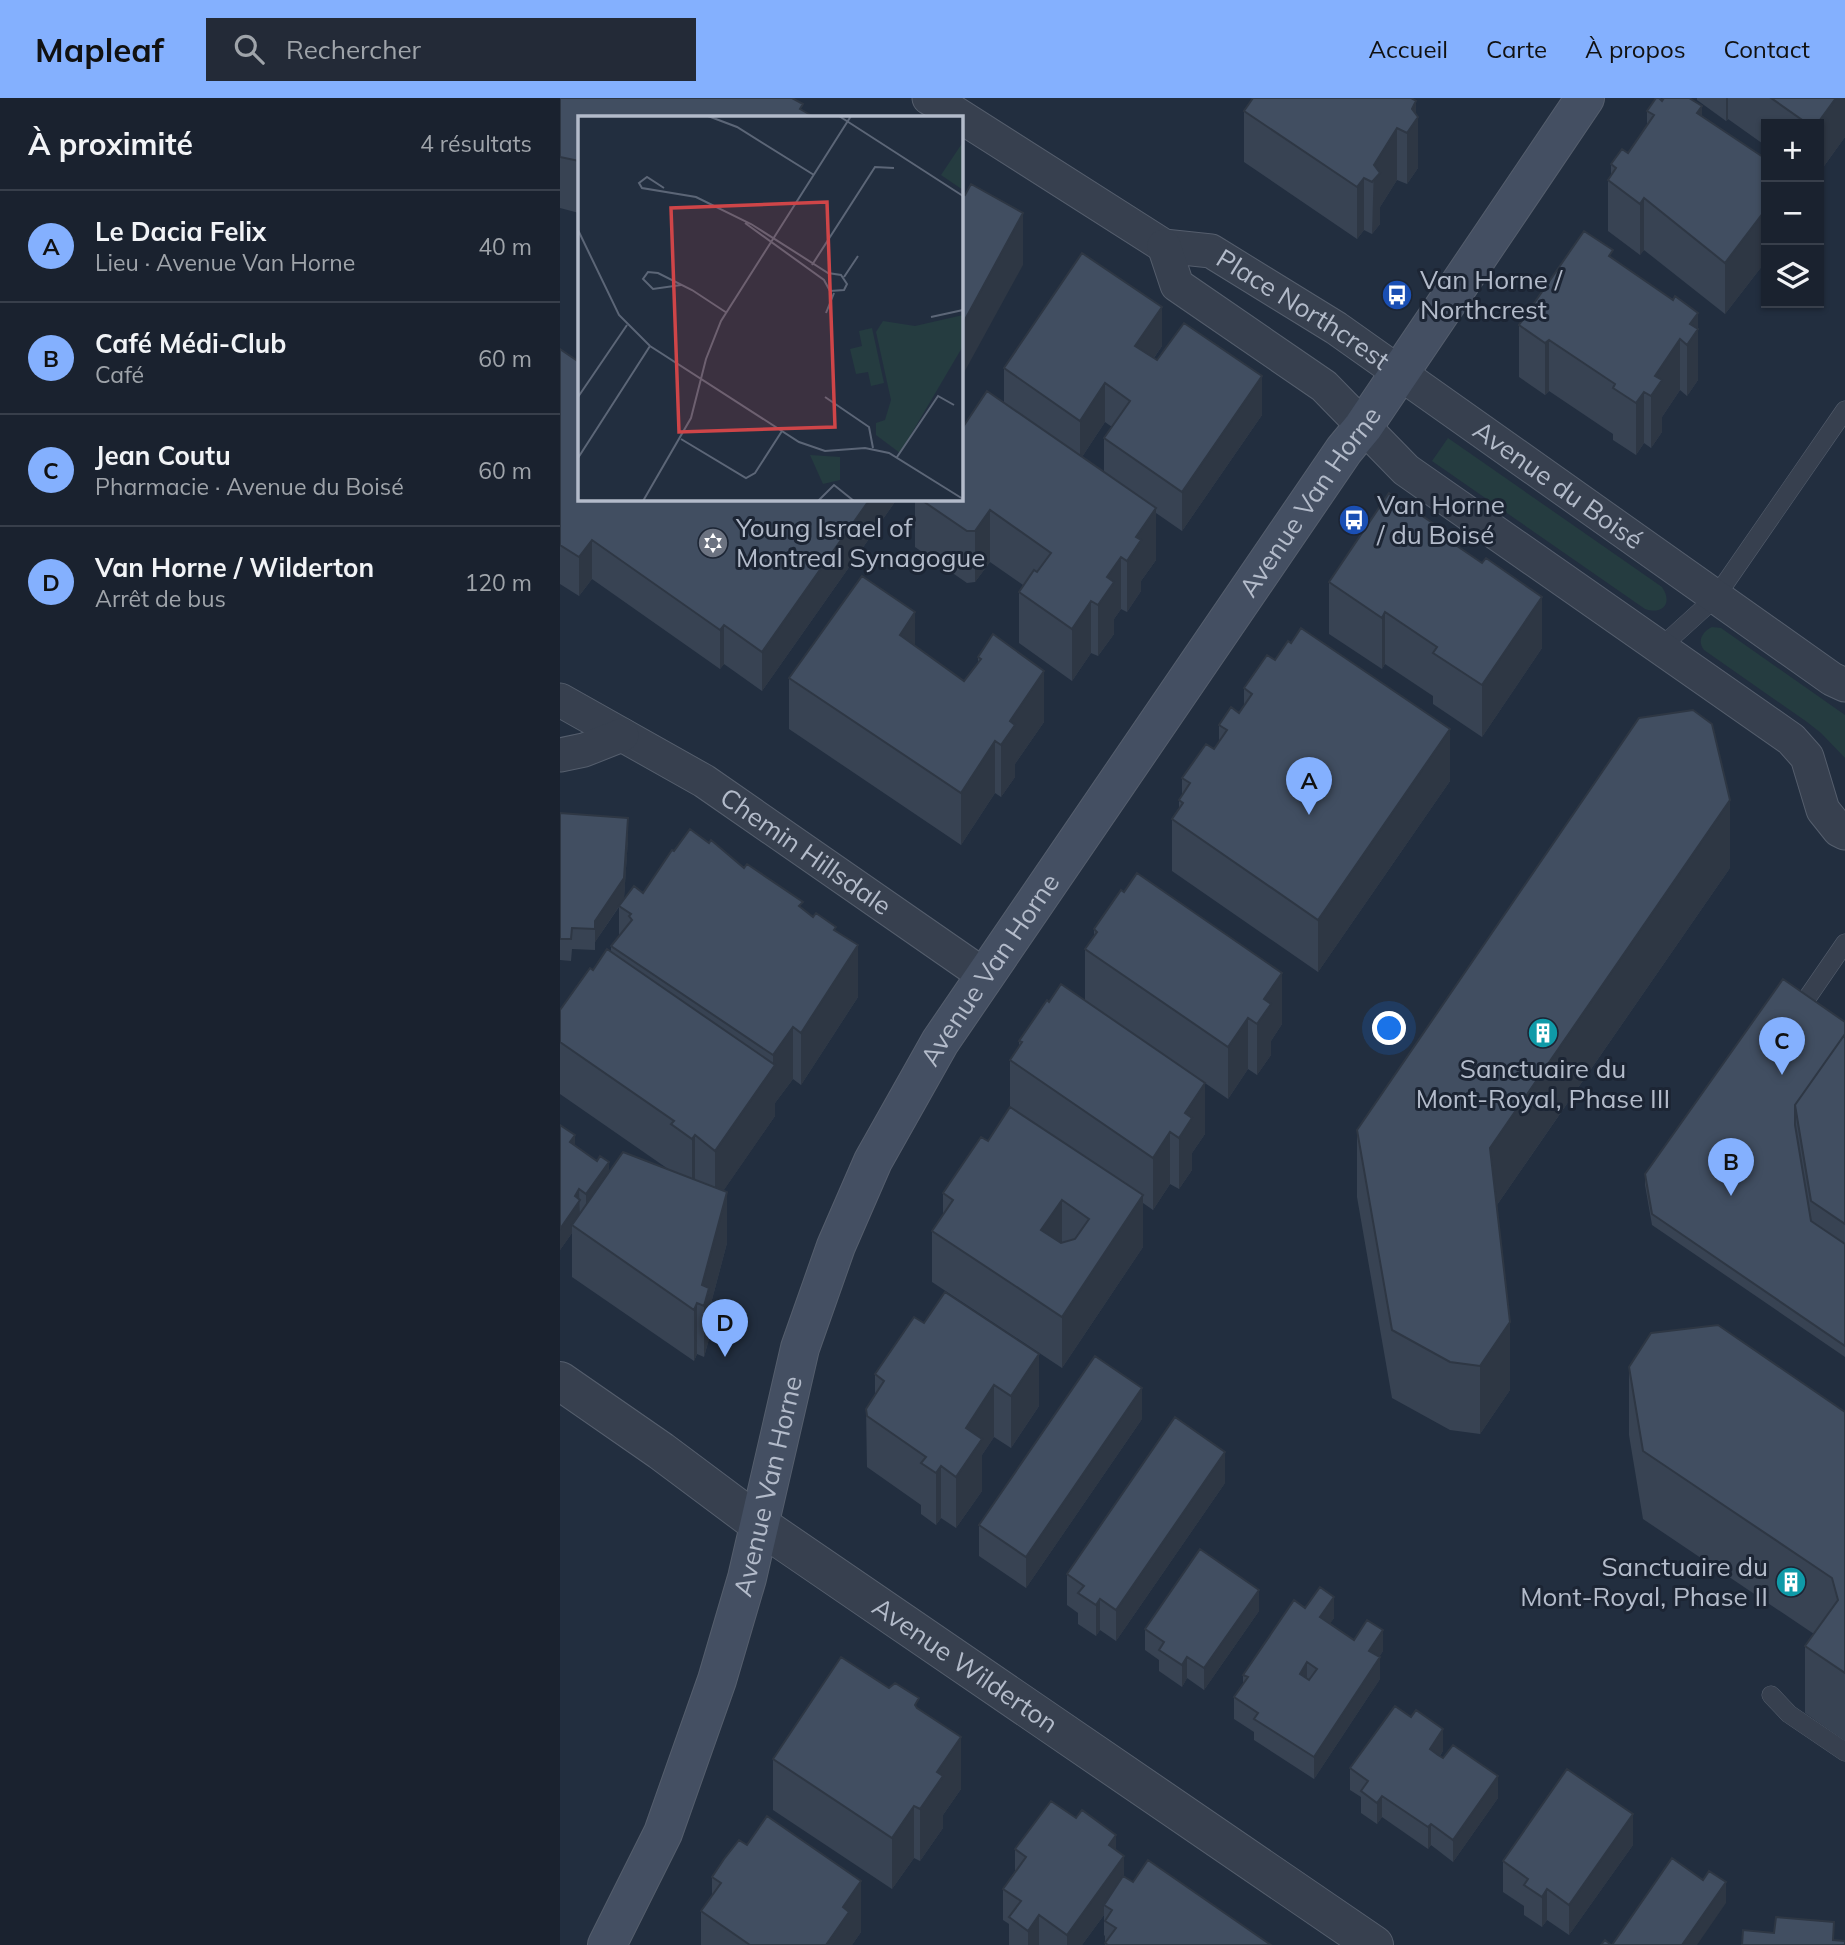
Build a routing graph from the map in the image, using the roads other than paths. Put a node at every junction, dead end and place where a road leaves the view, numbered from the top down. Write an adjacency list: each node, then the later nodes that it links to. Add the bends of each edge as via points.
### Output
1 (929, 98): 3 (street, Place Northcrest)
2 (1585, 98): 6 (main road, Avenue Van Horne)
3 (960, 116)
4 (962, 117): 5 (street, Place Northcrest)
5 (1164, 246): 6 (street, Place Northcrest, via 1211,251 1335,328); 8 (street, Place Northcrest, via 1177,285 1324,386)
6 (1398, 374): 8 (main road, Avenue Van Horne); 9 (street, Avenue du Boisé)
7 (1845, 410): 9 (lane)
8 (1363, 427): 10 (street, via 1406,470); 17 (main road, Avenue Van Horne)
9 (1715, 598): 10 (lane); 11 (street, Avenue du Boisé)
10 (1661, 647): 15 (street, via 1791,739 1807,757 1823,810)
11 (1845, 685)
12 (560, 700): 13 (street, Chemin Hillsdale)
13 (622, 735): 14 (street, via 584,751); 17 (street, Chemin Hillsdale, via 704,781)
14 (560, 755)
15 (1845, 833)
16 (1845, 943): 18 (lane)
17 (985, 976): 20 (main road, Avenue Van Horne, via 940,1042 873,1161 836,1247 800,1348)
18 (1804, 1004)
19 (560, 1381): 20 (street, Avenue Wilderton)
20 (760, 1525): 23 (main road, Avenue Van Horne, via 717,1680 663,1833); 24 (street, Avenue Wilderton)
21 (1771, 1695): 22 (lane, via 1788,1714)
22 (1845, 1752)
23 (607, 1945)
24 (1374, 1945)

